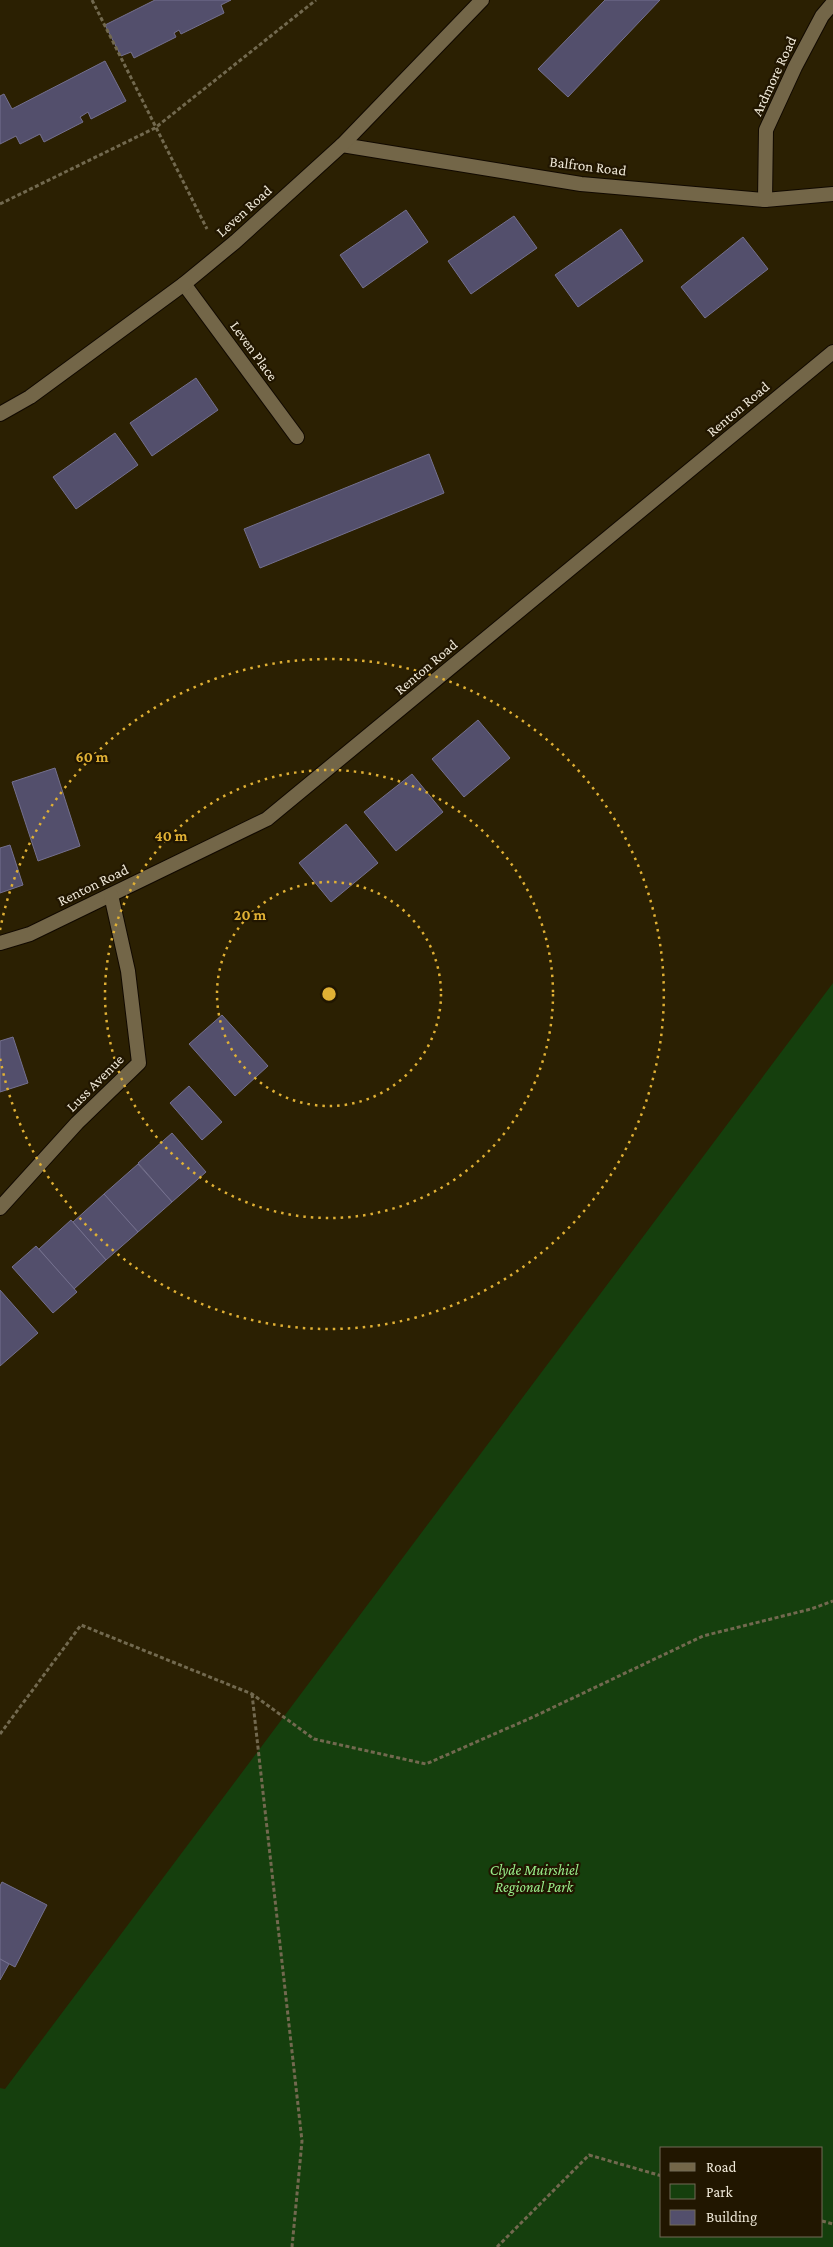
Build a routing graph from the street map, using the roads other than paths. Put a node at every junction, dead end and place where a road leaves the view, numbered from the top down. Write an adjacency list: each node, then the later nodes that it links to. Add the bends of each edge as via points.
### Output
1 (482, 0): 3 (street, Leven Road)
2 (833, 3): 5 (street, Ardmore Road, via 822,16 795,66 766,130)
3 (342, 145): 5 (street, Balfron Road, via 581,184); 6 (street, Leven Road)
4 (833, 194): 5 (street, Balfron Road)
5 (765, 200)
6 (184, 284): 8 (street, Leven Road, via 30,397); 9 (street, Leven Place)
7 (833, 352): 10 (street, Renton Road, via 267,819)
8 (0, 414)
9 (297, 437)
10 (111, 894): 11 (street, Renton Road, via 30,934); 12 (street, Luss Avenue, via 128,971 138,1063)
11 (0, 943)
12 (0, 1208)

